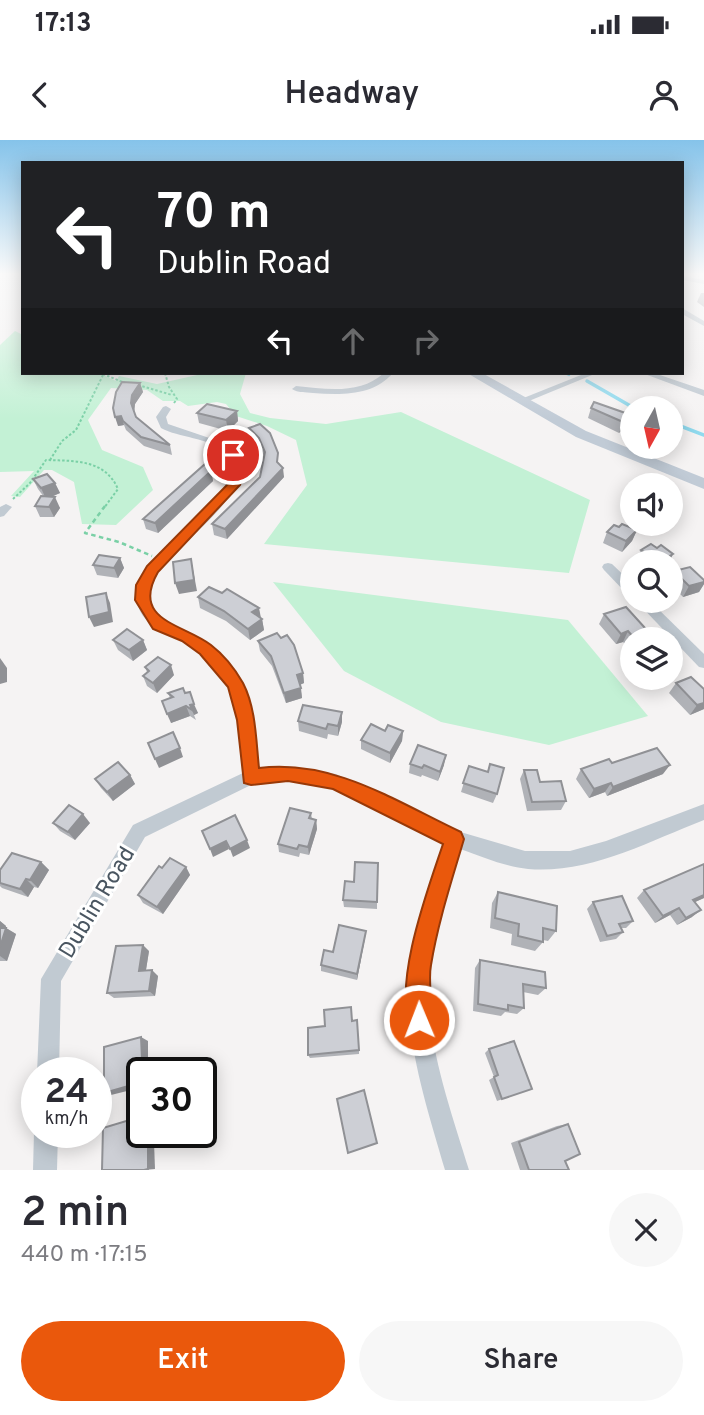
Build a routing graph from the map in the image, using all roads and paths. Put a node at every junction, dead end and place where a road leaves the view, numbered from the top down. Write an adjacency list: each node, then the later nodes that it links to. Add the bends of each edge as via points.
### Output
1 (102, 375): 13 (path, via 86,402 83,420)
2 (109, 375): 10 (path)
3 (166, 375): 10 (path)
4 (387, 375): 8 (street, via 358,389)
5 (476, 375): 11 (main road)
6 (588, 375): 11 (street)
7 (652, 375): 9 (street)
8 (296, 389)
9 (704, 393)
10 (172, 395): 12 (path, via 177,400)
11 (521, 401): 14 (main road, via 592,440)
12 (170, 406): 16 (street, via 161,417 164,426 221,446 236,459 239,469 230,491)
13 (50, 460): 15 (path); 16 (path, via 96,464 110,472 118,489 85,533)
14 (704, 484)
15 (7, 506)
16 (161, 560): 21 (street, via 143,585 147,610 158,625 206,649 236,686)
17 (608, 568): 18 (street)
18 (620, 580)
19 (654, 613): 20 (street)
20 (704, 663)
21 (251, 777): 23 (street, Dublin Road, via 288,773 336,782); 24 (street, Dublin Road, via 139,831 51,979)
22 (704, 811): 23 (street, Dublin Road, via 570,860 525,860)
23 (454, 839): 27 (street, via 419,967 419,1020)
24 (49, 1057)
25 (46, 1148): 26 (street)
26 (45, 1170)
27 (457, 1170)

